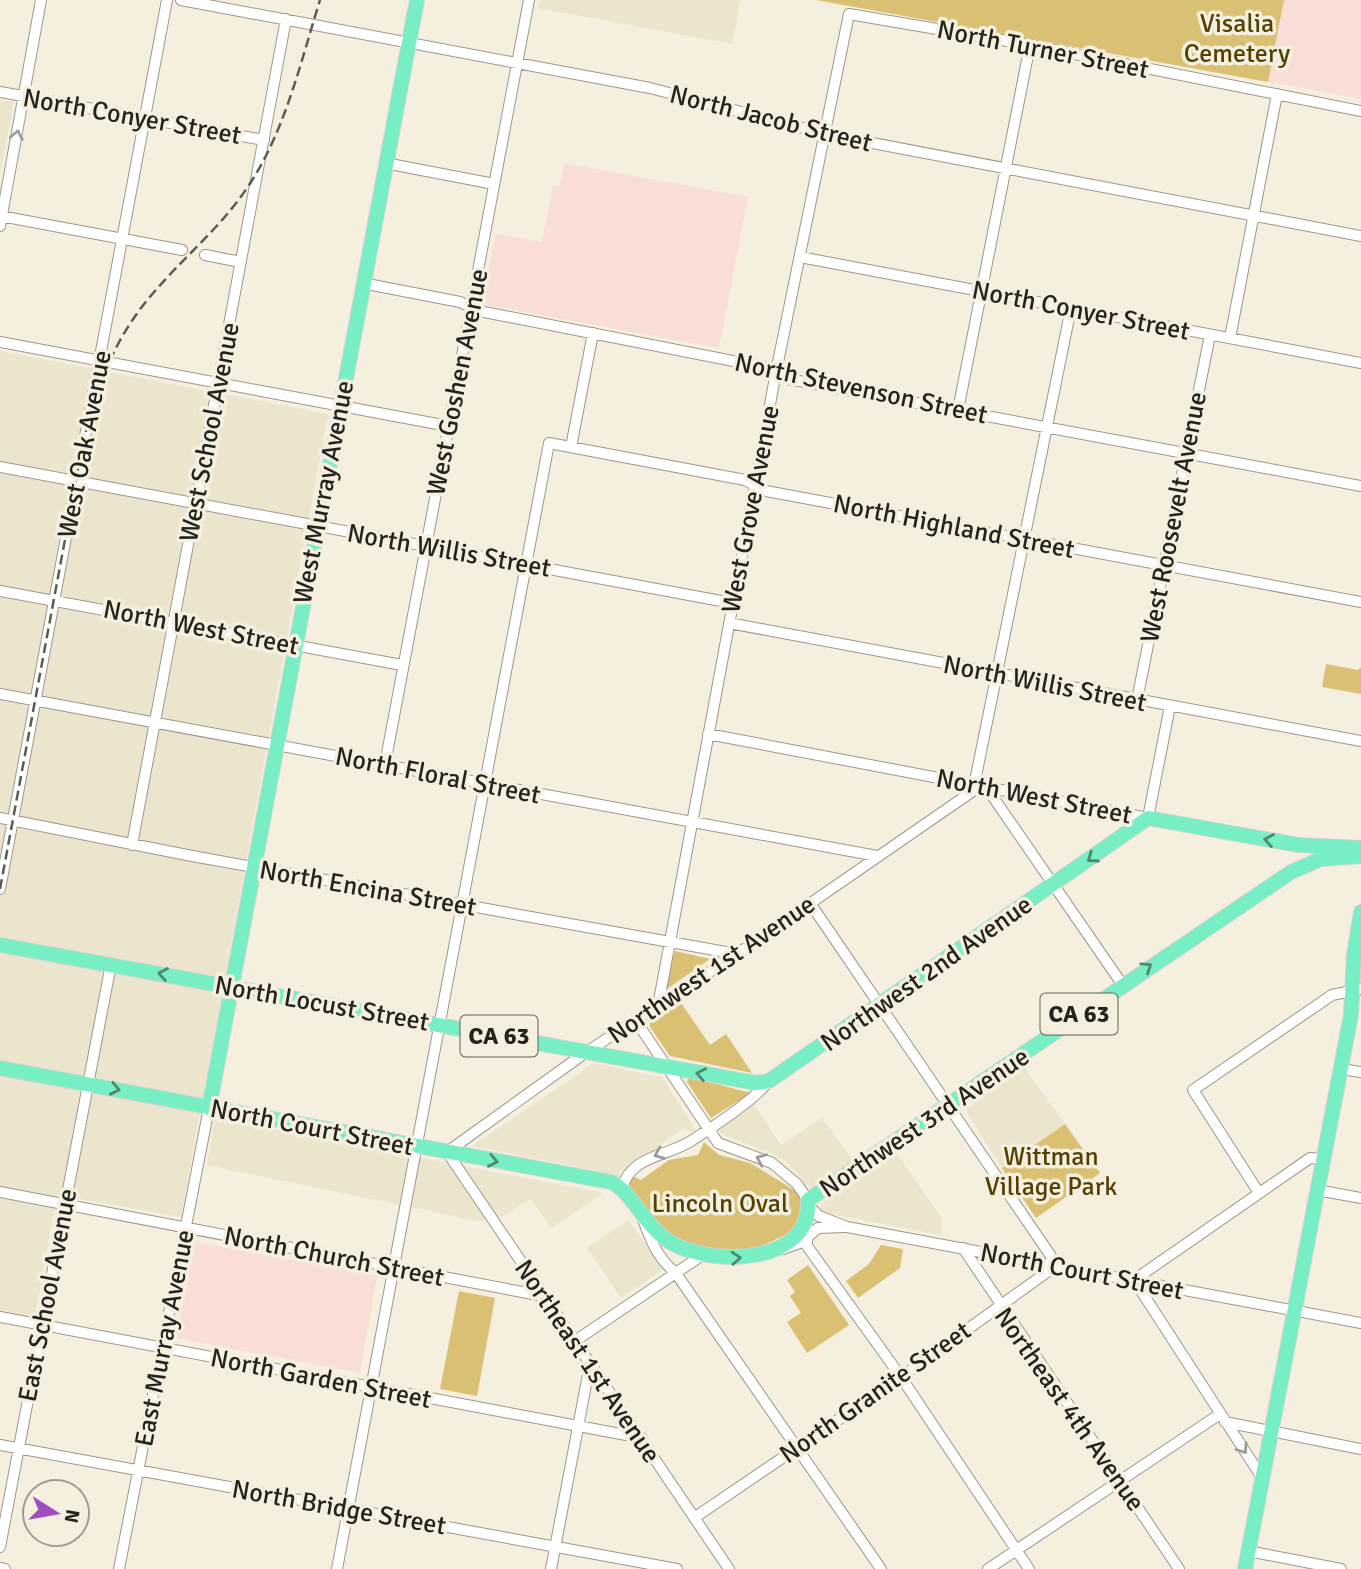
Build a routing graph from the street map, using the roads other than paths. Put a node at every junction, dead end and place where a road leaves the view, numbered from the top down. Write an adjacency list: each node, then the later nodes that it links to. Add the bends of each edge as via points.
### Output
1 (41, 0): 13 (street)
2 (167, 0): 15 (street, West Oak Avenue)
3 (181, 0): 7 (street, North Jacob Street)
4 (416, 0): 8 (main road, West Murray Avenue)
5 (529, 0): 10 (street, West Goshen Avenue)
6 (849, 14): 9 (street, North Turner Street); 16 (street, West Grove Avenue)
7 (286, 19): 8 (street, North Jacob Street); 17 (street, West School Avenue)
8 (408, 42): 10 (street, North Jacob Street); 18 (main road, West Murray Avenue)
9 (1030, 46): 12 (street, North Turner Street); 19 (street)
10 (517, 62): 16 (street, North Jacob Street, via 677,93); 20 (street, West Goshen Avenue)
11 (0, 92): 13 (street, North Conyer Street)
12 (1277, 94): 14 (street, North Turner Street); 21 (street)
13 (24, 95): 15 (street, North Conyer Street); 22 (street, one-way to 13)
14 (1361, 111)
15 (145, 118): 17 (street, North Conyer Street); 24 (street, West Oak Avenue)
16 (825, 134): 19 (street, North Jacob Street); 27 (street, West Grove Avenue)
17 (264, 140): 28 (street, West School Avenue)
18 (385, 163): 20 (street); 29 (main road, West Murray Avenue)
19 (1005, 170): 21 (street, North Jacob Street); 30 (street)
20 (494, 184): 31 (street, West Goshen Avenue)
21 (1254, 216): 23 (street, North Jacob Street); 35 (street)
22 (1, 220): 24 (street)
23 (1361, 236)
24 (122, 239): 25 (street); 37 (street, West Oak Avenue)
25 (183, 250)
26 (205, 255): 28 (street)
27 (800, 257): 30 (street, North Conyer Street); 39 (street, West Grove Avenue)
28 (241, 262): 40 (street, West School Avenue)
29 (362, 283): 31 (street, North Stevenson Street); 41 (main road, West Murray Avenue)
30 (980, 292): 32 (street, North Conyer Street); 42 (street)
31 (471, 307): 33 (street, North Stevenson Street); 43 (street, West Goshen Avenue)
32 (1071, 308): 34 (street, North Conyer Street); 44 (street)
33 (593, 333): 39 (street, North Stevenson Street); 45 (street)
34 (1210, 334): 35 (street, North Conyer Street); 46 (street, West Roosevelt Avenue)
35 (1230, 338): 38 (street, North Conyer Street)
36 (0, 342): 37 (street)
37 (100, 361): 40 (street); 48 (street, West Oak Avenue)
38 (1361, 363)
39 (776, 372): 42 (street, North Stevenson Street, via 788,379); 49 (street, West Grove Avenue)
40 (219, 383): 41 (street); 51 (street, West School Avenue)
41 (339, 405): 43 (street); 52 (main road, West Murray Avenue)
42 (958, 410): 44 (street, North Stevenson Street)
43 (448, 426): 54 (street, West Goshen Avenue)
44 (1046, 427): 46 (street, North Stevenson Street); 53 (street)
45 (571, 447): 49 (street, North Highland Street); 55 (street, North Highland Street, via 549,443)
46 (1186, 454): 50 (street, North Stevenson Street); 56 (street, West Roosevelt Avenue)
47 (0, 467): 48 (street, North Willis Street)
48 (76, 481): 51 (street, North Willis Street); 58 (street, West Oak Avenue)
49 (755, 485): 53 (street, North Highland Street, via 766,491); 60 (street, West Grove Avenue)
50 (1361, 485)
51 (196, 503): 52 (street, North Willis Street); 61 (street, West School Avenue)
52 (316, 525): 54 (street, North Willis Street); 63 (main road, West Murray Avenue)
53 (1024, 539): 56 (street, North Highland Street); 65 (street)
54 (426, 546): 55 (street, North Willis Street); 64 (street, West Goshen Avenue)
55 (525, 564): 60 (street, North Willis Street); 75 (street)
56 (1163, 565): 59 (street, North Highland Street); 67 (street, West Roosevelt Avenue)
57 (0, 591): 58 (street, North West Street)
58 (54, 599): 61 (street, North West Street); 68 (street, West Oak Avenue)
59 (1361, 601)
60 (732, 603): 62 (street, West Grove Avenue)
61 (174, 623): 63 (street, North West Street); 70 (street, West School Avenue)
62 (729, 623): 65 (street, North Willis Street); 71 (street, West Grove Avenue)
63 (295, 645): 64 (street, North West Street); 73 (main road, West Murray Avenue)
64 (402, 665): 74 (street, West Goshen Avenue)
65 (996, 673): 67 (street, North Willis Street); 76 (street)
66 (0, 694): 68 (street, North Floral Street)
67 (1137, 700): 69 (street, North Willis Street)
68 (35, 701): 70 (street, North Floral Street); 80 (street, West Oak Avenue)
69 (1170, 706): 72 (street, North Willis Street); 79 (street)
70 (156, 723): 73 (street, North Floral Street); 82 (street, West School Avenue)
71 (708, 734): 76 (street, North West Street); 81 (street, West Grove Avenue)
72 (1361, 741)
73 (276, 745): 74 (street, North Floral Street); 88 (main road, West Murray Avenue)
74 (385, 764): 75 (street, North Floral Street)
75 (484, 783): 81 (street, North Floral Street); 92 (street)
76 (974, 785): 77 (street, North West Street); 85 (street, Northwest 1st Avenue, via 973,791)
77 (995, 790): 79 (street, North West Street); 89 (street, via 993,797)
78 (0, 818): 80 (street, North Encina Street)
79 (1148, 818): 83 (main road, North West Street, one-way to 79); 89 (main road, Northwest 2nd Avenue, one-way to 89)
80 (12, 821): 82 (street, North Encina Street); 90 (street, West Oak Avenue)
81 (691, 822): 85 (street, North Floral Street); 94 (street, West Grove Avenue)
82 (132, 845): 88 (street, North Encina Street)
83 (1298, 845): 84 (main road, North West Street); 87 (main road, via 1305,855)
84 (1361, 848)
85 (877, 856): 91 (street, Northwest 1st Avenue)
86 (1361, 856): 87 (main road, Northwest 3rd Avenue / CA 63)
87 (1301, 865): 98 (main road, Northwest 3rd Avenue / CA 63, one-way to 87)
88 (253, 868): 92 (street, North Encina Street); 99 (main road, West Murray Avenue)
89 (1054, 885): 98 (street); 102 (main road, Northwest 2nd Avenue)
90 (0, 889)
91 (810, 903): 96 (street, Northwest 1st Avenue); 102 (street)
92 (462, 904): 94 (street, North Encina Street); 104 (street)
93 (1361, 912): 100 (main road)
94 (669, 942): 96 (street, North Encina Street); 101 (street, West Grove Avenue)
95 (0, 945): 97 (main road, North Locust Street / CA 63)
96 (737, 954): 101 (street, Northwest 1st Avenue)
97 (111, 964): 99 (main road, North Locust Street / CA 63, one-way to 97); 111 (street)
98 (1122, 984): 112 (main road, Northwest 3rd Avenue / CA 63)
99 (230, 986): 104 (main road, North Locust Street / CA 63); 113 (main road, West Murray Avenue)
100 (1357, 989): 108 (main road); 121 (street, via 1332,995 1193,1090)
101 (658, 1006): 103 (street, Northwest 1st Avenue)
102 (880, 1006): 110 (main road, Northwest 2nd Avenue); 112 (street)
103 (636, 1021): 105 (street, Northwest 1st Avenue); 106 (street)
104 (439, 1025): 105 (main road, North Locust Street / CA 63); 115 (street)
105 (585, 1052): 106 (main road, North Locust Street / CA 63); 116 (street, Northwest 1st Avenue)
106 (666, 1067): 110 (main road, North Locust Street / CA 63, one-way to 106, via 748,1083); 114 (street)
107 (0, 1068): 111 (main road, North Court Street)
108 (1341, 1069): 109 (street); 117 (main road)
109 (1361, 1072)
110 (769, 1081): 114 (street, Northwest 2nd Avenue, via 760,1093)
111 (88, 1084): 113 (main road, North Court Street, one-way to 113); 123 (street, East School Avenue)
112 (950, 1106): 124 (main road, Northwest 3rd Avenue / CA 63); 132 (street)
113 (209, 1108): 115 (main road, North Court Street); 126 (street, East Murray Avenue)
114 (706, 1129): 118 (street, one-way to 118, via 691,1142 640,1163); 124 (street, one-way to 114, via 797,1184 772,1163 723,1147)
115 (417, 1147): 116 (main road, North Court Street); 133 (street)
116 (447, 1152): 118 (main road, North Court Street, one-way to 118, via 599,1179); 136 (street, Northeast 1st Avenue)
117 (1324, 1159): 119 (main road); 121 (street, via 1310,1158)
118 (622, 1189): 125 (main road, CA 63)
119 (1317, 1190): 122 (street); 138 (main road)
120 (0, 1192): 123 (street, North Church Street)
121 (1259, 1193): 135 (street)
122 (1361, 1198)
123 (65, 1205): 126 (street, North Church Street); 141 (street, East School Avenue)
124 (808, 1208): 127 (street, North Court Street); 128 (street); 130 (main road, CA 63, via 794,1235)
125 (643, 1219): 131 (main road, CA 63, via 669,1242); 134 (street, via 652,1244)
126 (186, 1227): 133 (street, North Church Street); 143 (street, East Murray Avenue)
127 (847, 1227): 128 (street, via 818,1228); 129 (street, North Court Street)
128 (805, 1242): 130 (street); 145 (street)
129 (963, 1248): 132 (street, North Court Street); 137 (street, Northeast 4th Avenue)
130 (768, 1252): 131 (main road, CA 63, one-way to 130, via 728,1259)
131 (701, 1256): 134 (street)
132 (1056, 1265): 135 (street, North Court Street); 137 (street, North Granite Street)
133 (394, 1267): 136 (street, North Church Street); 146 (street)
134 (675, 1272): 142 (street); 152 (street)
135 (1134, 1280): 138 (street, North Court Street); 147 (street)
136 (543, 1296): 142 (street, Northeast 1st Avenue)
137 (998, 1305): 145 (street, North Granite Street); 157 (street, Northeast 4th Avenue)
138 (1294, 1311): 140 (street, North Court Street); 149 (main road)
139 (0, 1317): 141 (street, North Garden Street)
140 (1361, 1323)
141 (41, 1324): 143 (street, North Garden Street); 153 (street, East School Avenue)
142 (575, 1341): 144 (street, Northeast 1st Avenue)
143 (162, 1348): 146 (street, North Garden Street); 155 (street, East Murray Avenue)
144 (590, 1364): 148 (street); 150 (street, Northeast 1st Avenue)
145 (901, 1377): 152 (street, North Granite Street); 162 (street)
146 (371, 1387): 148 (street, North Garden Street); 158 (street)
147 (1223, 1418): 149 (street); 156 (street, one-way to 156); 157 (street)
148 (578, 1426): 150 (street, North Garden Street); 160 (street)
149 (1270, 1432): 154 (street); 156 (main road)
150 (642, 1438): 159 (street, Northeast 1st Avenue)
151 (0, 1445): 153 (street, North Bridge Street)
152 (796, 1446): 159 (street, North Granite Street); 169 (street)
153 (18, 1449): 155 (street, North Bridge Street); 161 (street, East School Avenue)
154 (1361, 1449)
155 (139, 1470): 158 (street, North Bridge Street); 164 (street, East Murray Avenue)
156 (1261, 1476): 163 (main road)
157 (1119, 1480): 162 (street); 172 (street, Northeast 4th Avenue)
158 (348, 1509): 160 (street, North Bridge Street); 165 (street)
159 (694, 1518): 168 (street, Northeast 1st Avenue)
160 (556, 1546): 166 (street); 167 (street, North Bridge Street)
161 (0, 1547)
162 (1016, 1550): 170 (street); 171 (street)
163 (1248, 1551): 173 (main road); 174 (street)
164 (119, 1569)
165 (337, 1569)
166 (551, 1569)
167 (677, 1569)
168 (729, 1569)
169 (881, 1569)
170 (988, 1569)
171 (1030, 1569)
172 (1180, 1569)
173 (1245, 1569)
174 (1341, 1569)

